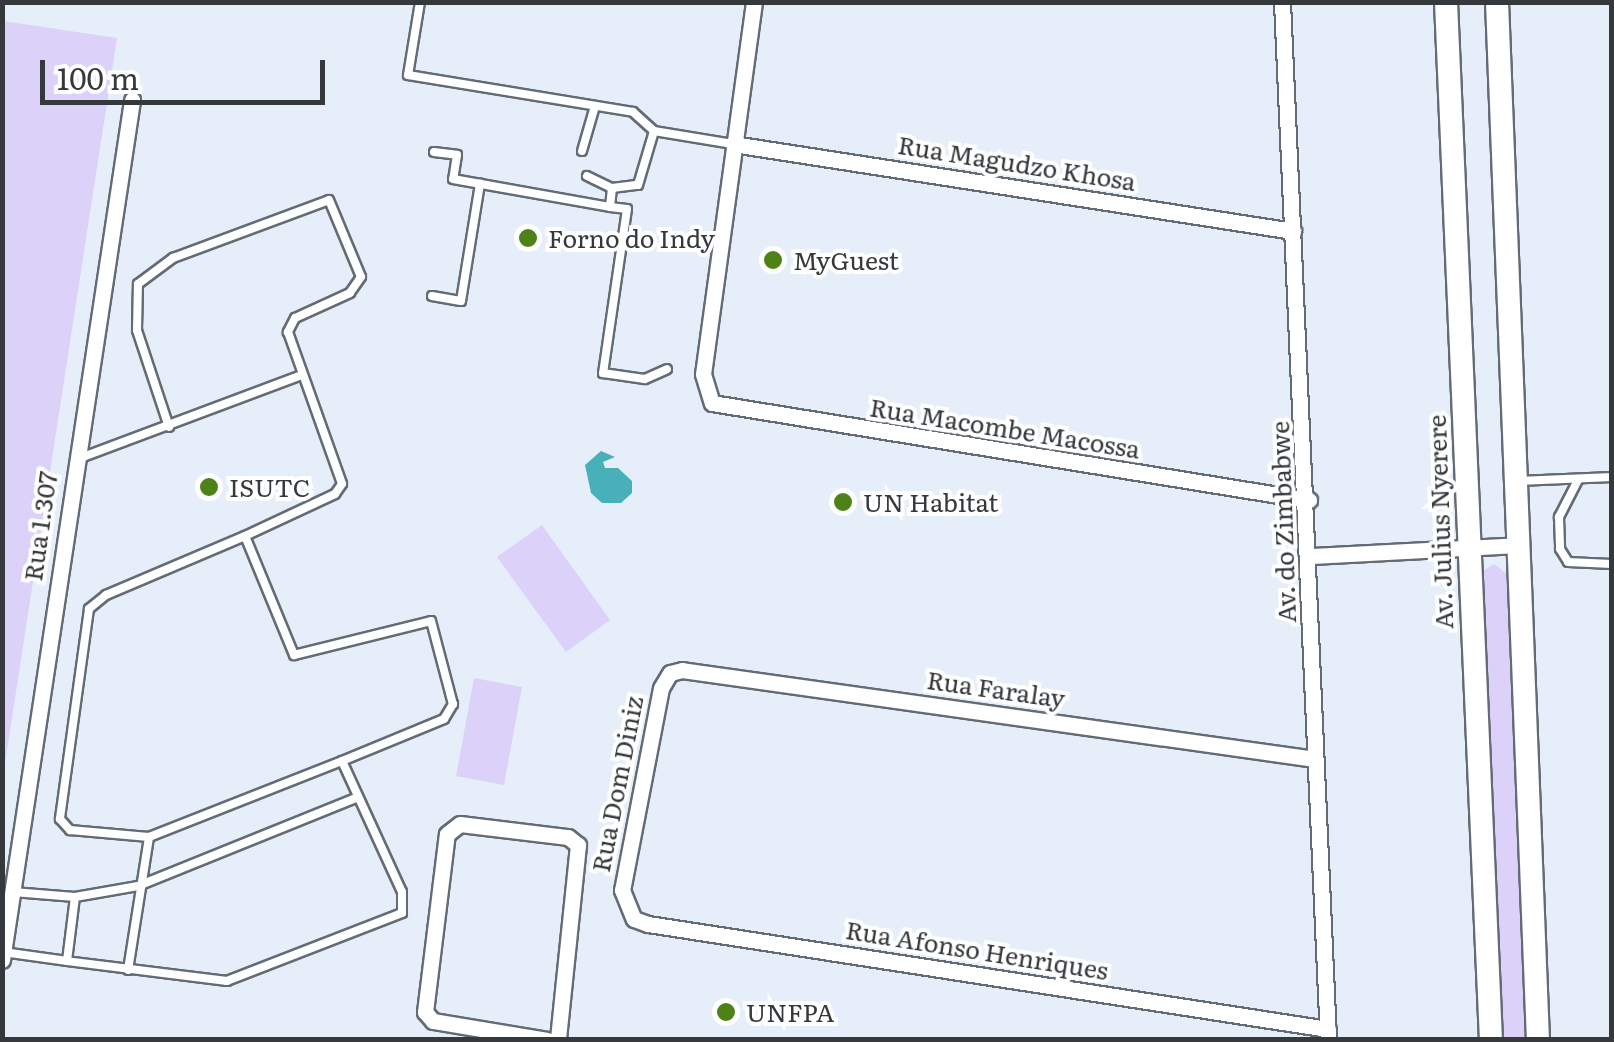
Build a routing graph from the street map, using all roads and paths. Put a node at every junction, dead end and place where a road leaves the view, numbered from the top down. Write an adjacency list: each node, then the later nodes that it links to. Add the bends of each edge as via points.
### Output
1 (420, 2): 7 (lane, via 408,75)
2 (754, 2): 9 (street)
3 (1282, 2): 16 (street, Av. do Zimbabwe)
4 (1446, 2): 27 (main road, Av. Julius Nyerere)
5 (1497, 2): 23 (main road)
6 (132, 100): 21 (street, Rua 1.307)
7 (595, 106): 8 (lane, via 633,112); 10 (lane)
8 (654, 131): 9 (lane); 14 (lane, via 646,175 638,185)
9 (734, 144): 16 (street, Rua Magudzo Khosa); 25 (street, Rua Macombe Macossa, via 704,388 720,409)
10 (582, 150)
11 (434, 152): 13 (lane, via 457,156 453,180)
12 (586, 176): 14 (lane)
13 (480, 184): 15 (lane); 17 (lane, via 461,301)
14 (612, 188): 15 (lane)
15 (610, 207): 18 (lane, via 627,210 602,373 645,379)
16 (1293, 231): 25 (street, Av. do Zimbabwe)
17 (432, 296)
18 (668, 369)
19 (302, 375): 20 (lane); 20 (lane, via 290,324 350,292 361,277 329,200 173,258 138,284 138,330); 26 (lane, via 340,489)
20 (169, 428): 21 (lane)
21 (76, 459): 37 (street, Rua 1.307)
22 (1612, 477): 24 (lane)
23 (1518, 480): 24 (lane); 28 (main road)
24 (1578, 480): 30 (lane, via 1559,516 1560,548 1568,562)
25 (1309, 500): 29 (street, Av. do Zimbabwe)
26 (244, 536): 33 (lane, via 294,655 418,621 437,628 449,712); 35 (lane, via 106,595 84,619 58,810 70,830)
27 (1468, 544): 28 (street); 29 (street); 47 (main road, Av. Julius Nyerere)
28 (1520, 545): 48 (main road)
29 (1310, 556): 32 (street, Av. do Zimbabwe)
30 (1612, 564)
31 (670, 673): 32 (street, Rua Faralay); 39 (street, Rua Dom Diniz, via 661,688 622,890)
32 (1315, 759): 44 (street, Av. do Zimbabwe)
33 (342, 761): 34 (lane); 35 (lane)
34 (358, 797): 36 (lane); 43 (lane, via 402,892 402,912 227,980)
35 (149, 837): 36 (lane)
36 (138, 886): 38 (lane); 43 (lane)
37 (13, 892): 38 (lane); 40 (street, Rua 1.307)
38 (76, 897): 42 (lane)
39 (626, 907): 44 (street, Rua Afonso Henriques, via 648,924)
40 (4, 952): 41 (street, Rua 1.307); 42 (lane)
41 (2, 960)
42 (67, 961): 43 (lane)
43 (128, 970)
44 (1328, 1034)
45 (547, 1040): 46 (street, via 433,1021 425,1012 447,834 460,824 568,837 578,845)
46 (558, 1040)
47 (1491, 1040)
48 (1538, 1040)

